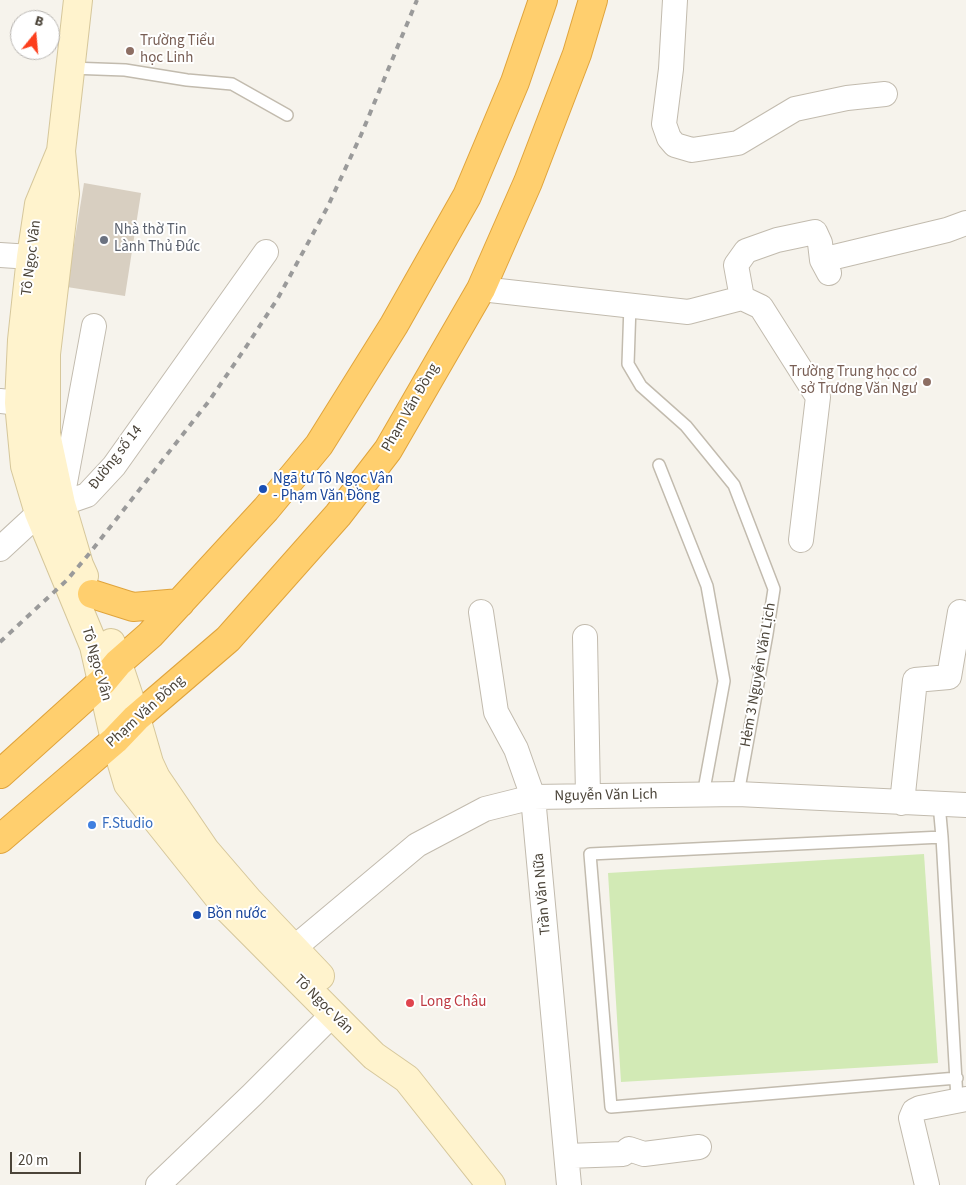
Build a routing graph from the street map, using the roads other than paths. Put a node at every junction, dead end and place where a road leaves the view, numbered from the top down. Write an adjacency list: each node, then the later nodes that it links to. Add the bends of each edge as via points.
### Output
1 (78, 0): 5 (main road, Tô Ngọc Vân)
2 (543, 0): 23 (highway, via 514,82 467,196 369,366 319,446)
3 (593, 0): 13 (highway, Phạm Văn Đồng, via 528,182)
4 (675, 0): 6 (street, via 664,124 675,145 692,150 738,143 795,109)
5 (70, 68): 7 (lane, via 125,70 232,84); 8 (main road, Tô Ngọc Vân)
6 (885, 94)
7 (287, 116)
8 (61, 151): 12 (main road, Tô Ngọc Vân, via 39,204); 19 (main road, Tô Ngọc Vân, via 65,194 46,364)
9 (966, 223): 14 (street, via 825,266 815,232 777,240 746,251 736,265)
10 (266, 252): 19 (street, Đường số 14, via 114,466 87,495)
11 (0, 254): 12 (street)
12 (31, 257): 17 (main road, Tô Ngọc Vân, via 22,340)
13 (481, 289): 15 (street); 28 (highway, Phạm Văn Đồng, via 388,450 338,514 228,639)
14 (742, 298): 15 (street, via 688,312); 20 (street, via 761,307 818,397)
15 (630, 304): 31 (lane, Hẻm 3 Nguyễn Văn Lịch, via 628,364 641,386 686,426 734,485 774,589)
16 (94, 326): 19 (street, Đường số 14)
17 (10, 402): 19 (main road, Tô Ngọc Vân, via 25,466)
18 (659, 465): 32 (lane, via 707,586 724,681)
19 (50, 508): 21 (street); 22 (main road, Tô Ngọc Vân); 27 (main road, Tô Ngọc Vân, via 94,646)
20 (801, 540)
21 (0, 549)
22 (92, 594): 23 (highway, via 133,606); 27 (main road, Tô Ngọc Vân)
23 (180, 603): 27 (highway)
24 (482, 612): 34 (street, Trần Văn Nữa, via 496,712 516,749)
25 (960, 612): 35 (street, via 949,677 915,680)
26 (585, 637): 33 (street)
27 (110, 672): 28 (main road, Tô Ngọc Vân); 29 (main road, Tô Ngọc Vân); 30 (highway)
28 (136, 718): 29 (highway, Phạm Văn Đồng); 40 (main road, Tô Ngọc Vân, via 156,778 205,850)
29 (115, 740): 39 (highway, Phạm Văn Đồng); 41 (main road, Tô Ngọc Vân, via 128,784 149,811 227,908)
30 (0, 774)
31 (738, 794): 32 (street, Nguyễn Văn Lịch); 35 (street, Nguyễn Văn Lịch)
32 (703, 795): 33 (street, Nguyễn Văn Lịch)
33 (588, 796): 34 (street, Nguyễn Văn Lịch)
34 (533, 797): 40 (street, Nguyễn Văn Lịch, via 484,809 417,845); 45 (street, Trần Văn Nữa)
35 (902, 803): 36 (street, Nguyễn Văn Lịch)
36 (939, 804): 37 (street, Nguyễn Văn Lịch); 38 (lane)
37 (966, 805)
38 (942, 837): 43 (lane); 43 (lane, via 590,854 611,1107)
39 (0, 838)
40 (294, 948): 42 (main road, Tô Ngọc Vân, via 397,1053)
41 (332, 1015): 42 (main road, Tô Ngọc Vân, via 374,1056); 46 (street)
42 (407, 1079): 47 (main road, Tô Ngọc Vân)
43 (960, 1092): 49 (street, via 914,1111 911,1118)
44 (700, 1147): 45 (street, via 644,1154 629,1149 623,1154)
45 (567, 1156): 48 (street, Trần Văn Nữa)
46 (158, 1185)
47 (491, 1185)
48 (569, 1185)
49 (927, 1185)

